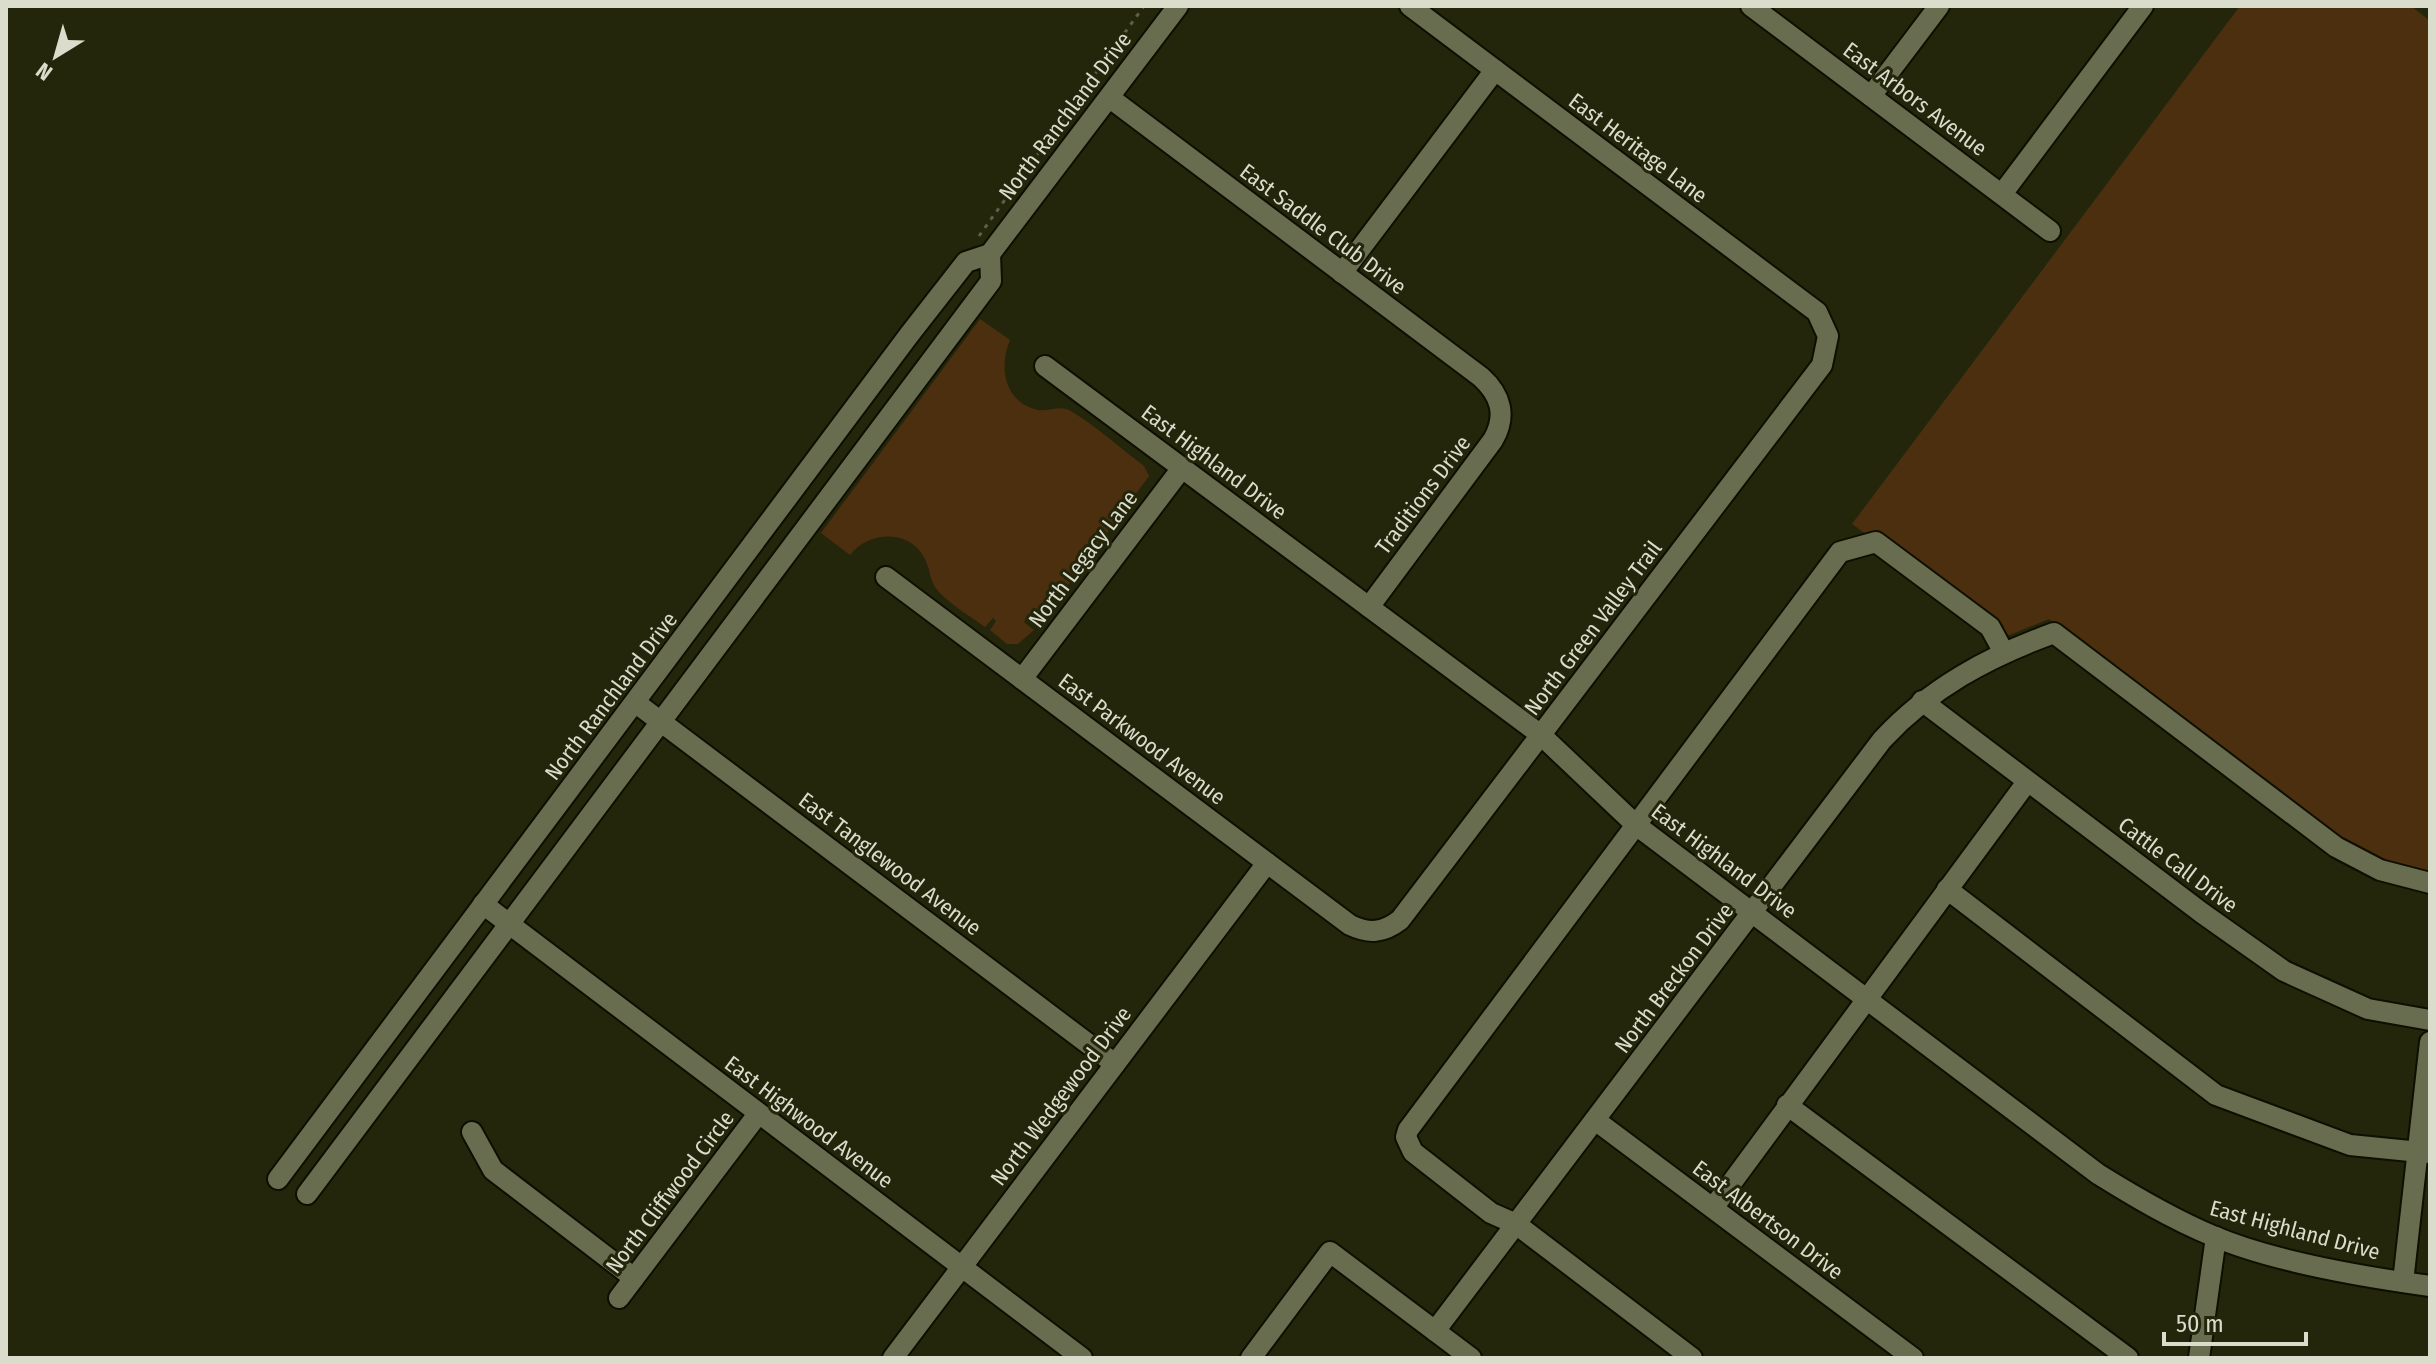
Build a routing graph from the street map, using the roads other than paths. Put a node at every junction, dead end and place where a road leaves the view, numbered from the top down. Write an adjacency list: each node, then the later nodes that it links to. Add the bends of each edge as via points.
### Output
1 (1178, 6): 8 (street, North Ranchland Drive)
2 (1410, 6): 6 (street, East Heritage Lane)
3 (1751, 6): 7 (street, East Arbors Avenue)
4 (1939, 6): 7 (street)
5 (2143, 6): 9 (street)
6 (1495, 70): 12 (street); 13 (street, East Heritage Lane, via 1817,312)
7 (1871, 96): 9 (street, East Arbors Avenue)
8 (1110, 98): 11 (street, North Ranchland Drive); 12 (street, East Saddle Club Drive)
9 (2002, 194): 10 (street, East Arbors Avenue)
10 (2050, 231)
11 (990, 254): 22 (street, North Ranchland Drive, via 966,262); 23 (street, North Ranchland Drive, via 991,281)
12 (1342, 273): 15 (street, East Saddle Club Drive, via 1481,377)
13 (1828, 336): 24 (street, North Green Valley Trail, via 1822,365)
14 (1045, 366): 16 (street, East Highland Drive)
15 (1500, 405): 18 (street, Traditions Drive, via 1493,440)
16 (1182, 468): 18 (street, East Highland Drive); 20 (street, North Legacy Lane)
17 (886, 577): 20 (street, East Parkwood Avenue)
18 (1369, 607): 24 (street, East Highland Drive)
19 (2003, 651): 21 (street, North Breckon Drive); 26 (street, via 1990,627 1876,542 1840,552); 28 (street, North Breckon Drive, via 2054,633 2336,847 2380,870)
20 (1022, 679): 27 (street, East Parkwood Avenue)
21 (1922, 701): 25 (street, Cattle Call Drive); 31 (street, North Breckon Drive, via 1882,740)
22 (636, 703): 23 (street, East Tanglewood Avenue); 30 (street, North Ranchland Drive)
23 (662, 722): 32 (street, North Ranchland Drive); 37 (street, East Tanglewood Avenue)
24 (1541, 735): 26 (street, East Highland Drive); 33 (street, North Green Valley Trail, via 1400,920)
25 (2027, 782): 29 (street); 35 (street, Cattle Call Drive, via 2284,971 2368,1009)
26 (1636, 825): 31 (street, East Highland Drive); 46 (street, via 1408,1130 1413,1152 1491,1213)
27 (1267, 863): 33 (street, East Parkwood Avenue, via 1350,925); 37 (street, North Wedgewood Drive)
28 (2430, 883)
29 (1947, 889): 34 (street); 42 (street, via 2216,1095 2350,1145)
30 (483, 904): 32 (street, East Highwood Avenue); 43 (street, North Ranchland Drive)
31 (1753, 913): 34 (street, East Highland Drive); 40 (street, North Breckon Drive)
32 (508, 923): 39 (street, East Highwood Avenue); 44 (street, North Ranchland Drive)
33 (1374, 931)
34 (1866, 997): 38 (street); 47 (street, East Highland Drive, via 2098,1174)
35 (2430, 1020)
36 (2430, 1042): 42 (street)
37 (1115, 1064): 48 (street, North Wedgewood Drive)
38 (1787, 1105): 45 (street); 60 (street)
39 (758, 1114): 48 (street, East Highwood Avenue); 49 (street, North Cliffwood Circle)
40 (1595, 1120): 45 (street, East Albertson Drive); 46 (street, North Breckon Drive)
41 (472, 1132): 49 (street, via 493,1170)
42 (2425, 1153): 50 (street)
43 (278, 1179)
44 (307, 1194)
45 (1713, 1208): 59 (street, East Albertson Drive)
46 (1516, 1224): 53 (street, North Breckon Drive); 58 (street)
47 (2216, 1237): 50 (street, East Highland Drive, via 2360,1276); 61 (street)
48 (961, 1267): 54 (street, North Wedgewood Drive); 55 (street, East Highwood Avenue)
49 (634, 1278): 52 (street, North Cliffwood Circle)
50 (2403, 1282): 51 (street, East Highland Drive)
51 (2430, 1286)
52 (619, 1298)
53 (1435, 1331): 56 (street, via 1330,1252); 57 (street)
54 (893, 1358)
55 (1082, 1358)
56 (1251, 1358)
57 (1471, 1358)
58 (1692, 1358)
59 (1913, 1358)
60 (2128, 1358)
61 (2199, 1358)

